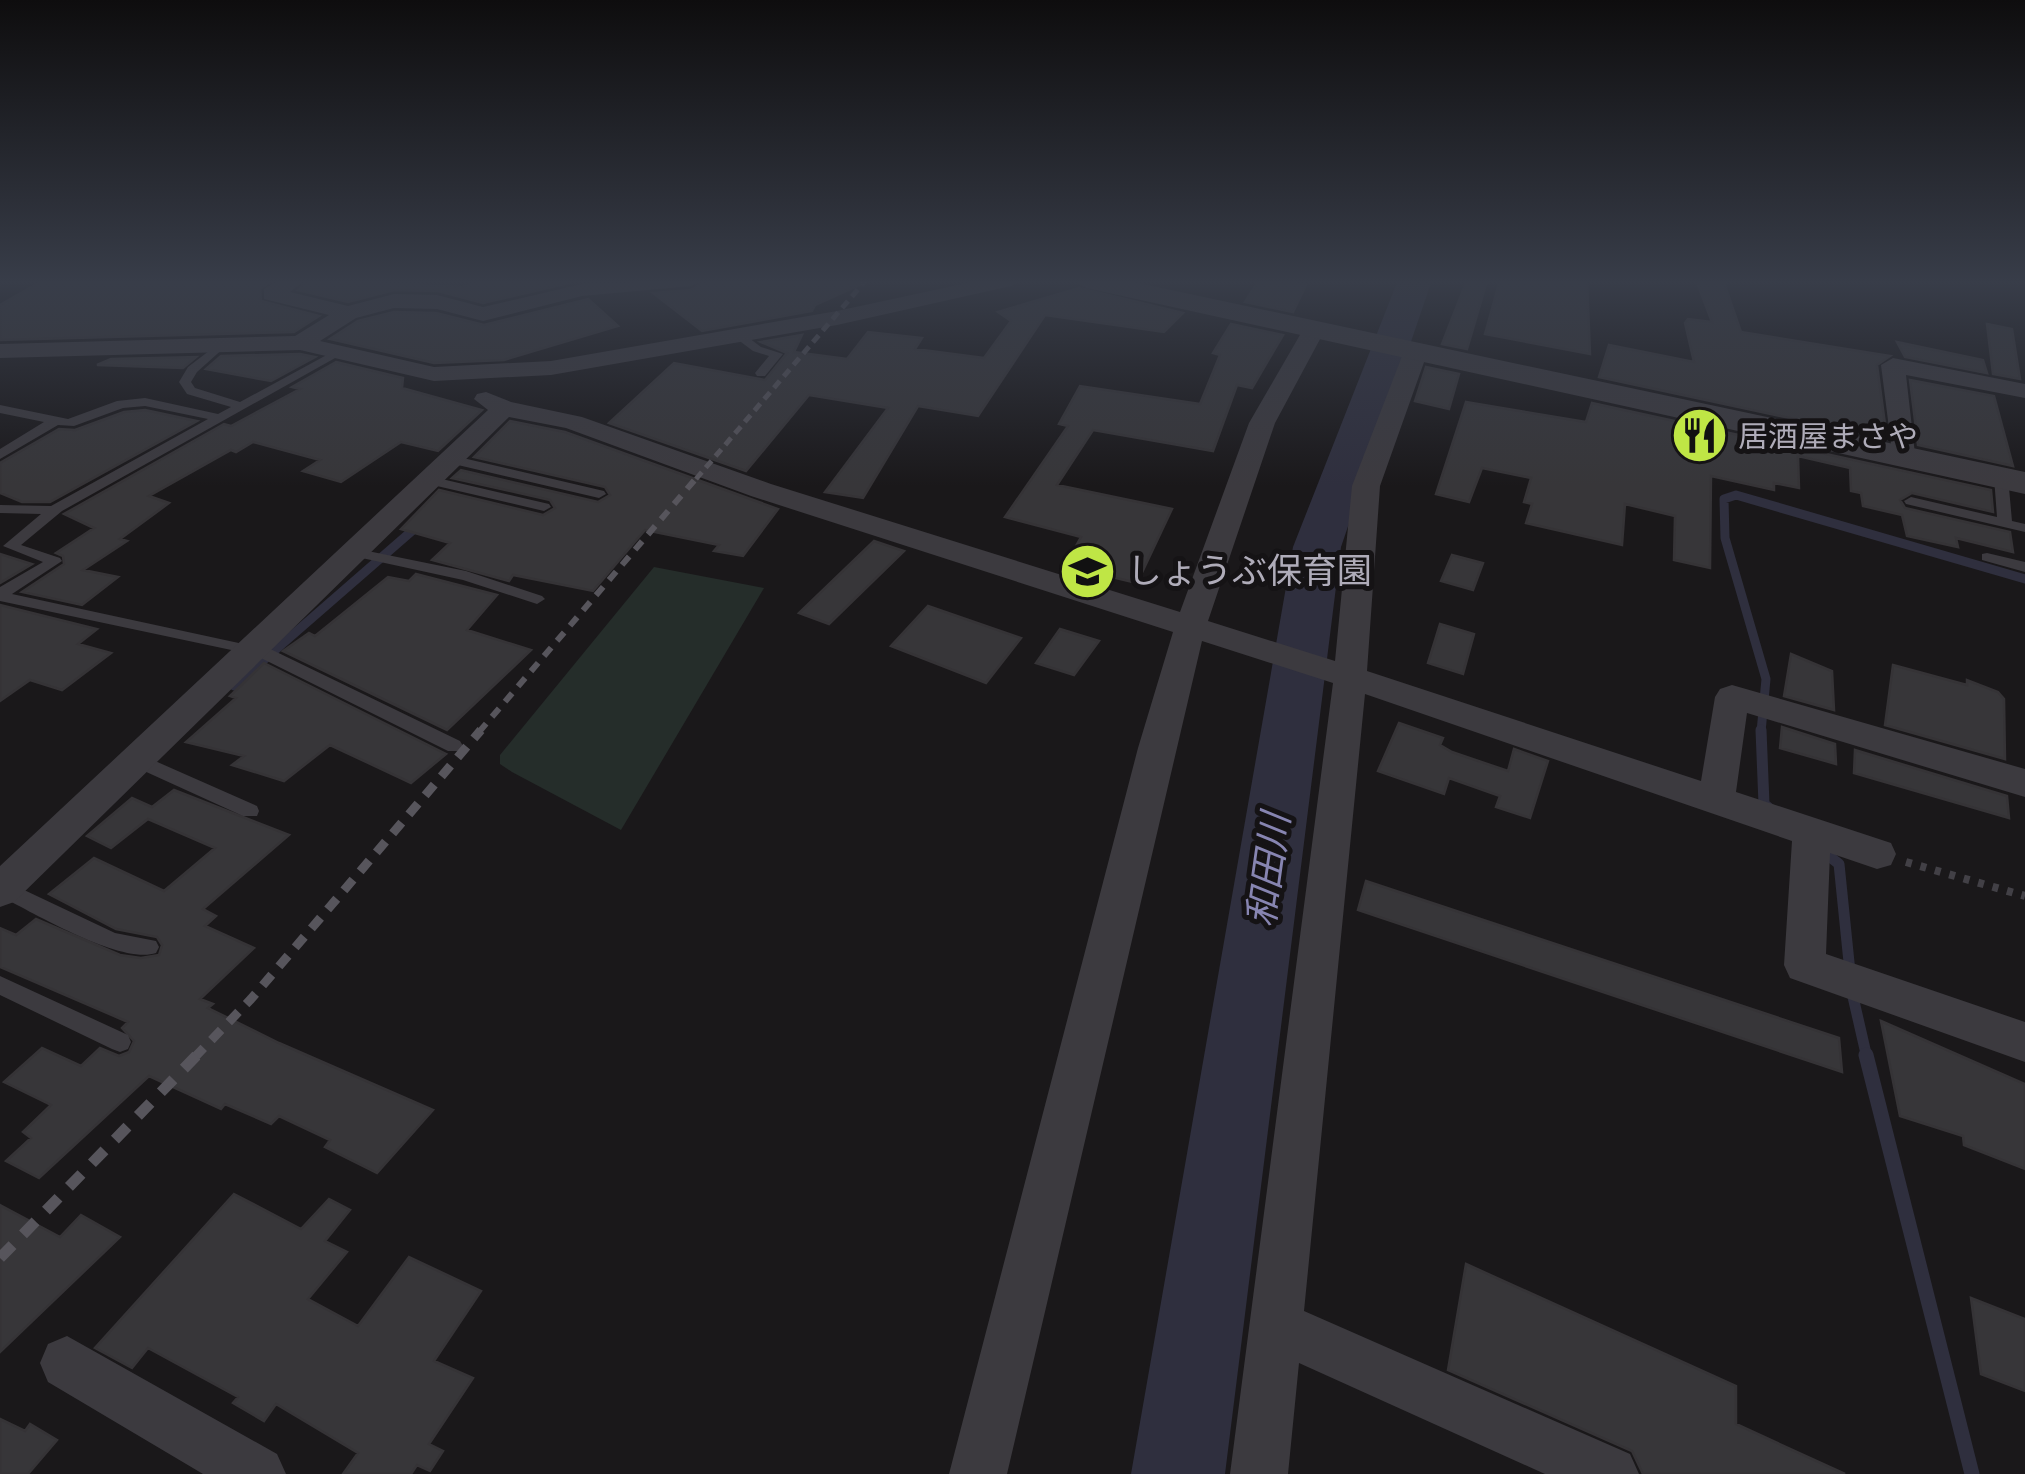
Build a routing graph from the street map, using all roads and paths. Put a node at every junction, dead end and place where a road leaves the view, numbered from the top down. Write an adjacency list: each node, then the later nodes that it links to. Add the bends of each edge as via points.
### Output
1 (89, 349): 9 (street)
2 (216, 349): 14 (lane, via 185,382 192,391)
3 (320, 349): 10 (street)
4 (656, 349): 12 (street, via 551,368)
5 (758, 349): 11 (lane, via 777,354)
6 (1304, 349): 35 (street, via 1262,424)
7 (1406, 349): 8 (street)
8 (1411, 350): 20 (street); 37 (street, via 1366,486)
9 (0, 352)
10 (338, 353): 12 (street); 14 (lane)
11 (761, 373)
12 (448, 374): 15 (street)
13 (2025, 392): 20 (street, via 1893,365)
14 (240, 406): 17 (lane)
15 (504, 408): 21 (street); 35 (street, via 573,422 761,490)
16 (0, 409): 18 (lane)
17 (220, 418): 18 (lane, via 146,402 108,408 80,422); 27 (lane)
18 (53, 422): 19 (lane)
19 (0, 454)
20 (1902, 454): 22 (street)
21 (440, 470): 23 (lane); 25 (lane); 30 (street)
22 (2013, 480): 28 (lane)
23 (599, 494)
24 (1910, 501): 28 (lane)
25 (544, 506)
26 (0, 509): 27 (lane)
27 (54, 510): 33 (lane, via 10,546 56,561)
28 (2005, 523): 29 (lane)
29 (2025, 528)
30 (353, 552): 34 (lane); 36 (street)
31 (1986, 557): 32 (lane)
32 (2025, 567)
33 (0, 595): 36 (lane)
34 (537, 598)
35 (1196, 629): 37 (street); 54 (street, via 1156,748)
36 (252, 649): 38 (lane); 39 (street)
37 (1340, 676): 41 (street); 51 (street)
38 (454, 746)
39 (137, 760): 42 (lane); 45 (street)
40 (2025, 783): 41 (street, via 1732,697)
41 (1716, 800): 43 (street)
42 (250, 811)
43 (1812, 832): 44 (street); 50 (street, via 1805,965)
44 (1878, 854): 46 (path)
45 (2, 890): 47 (lane, via 112,941)
46 (2025, 896)
47 (149, 947)
48 (0, 985): 49 (lane)
49 (120, 1042)
50 (2025, 1042)
51 (1276, 1326): 55 (street); 56 (street)
52 (67, 1363): 53 (street)
53 (257, 1474)
54 (978, 1474)
55 (1259, 1474)
56 (1610, 1474)

